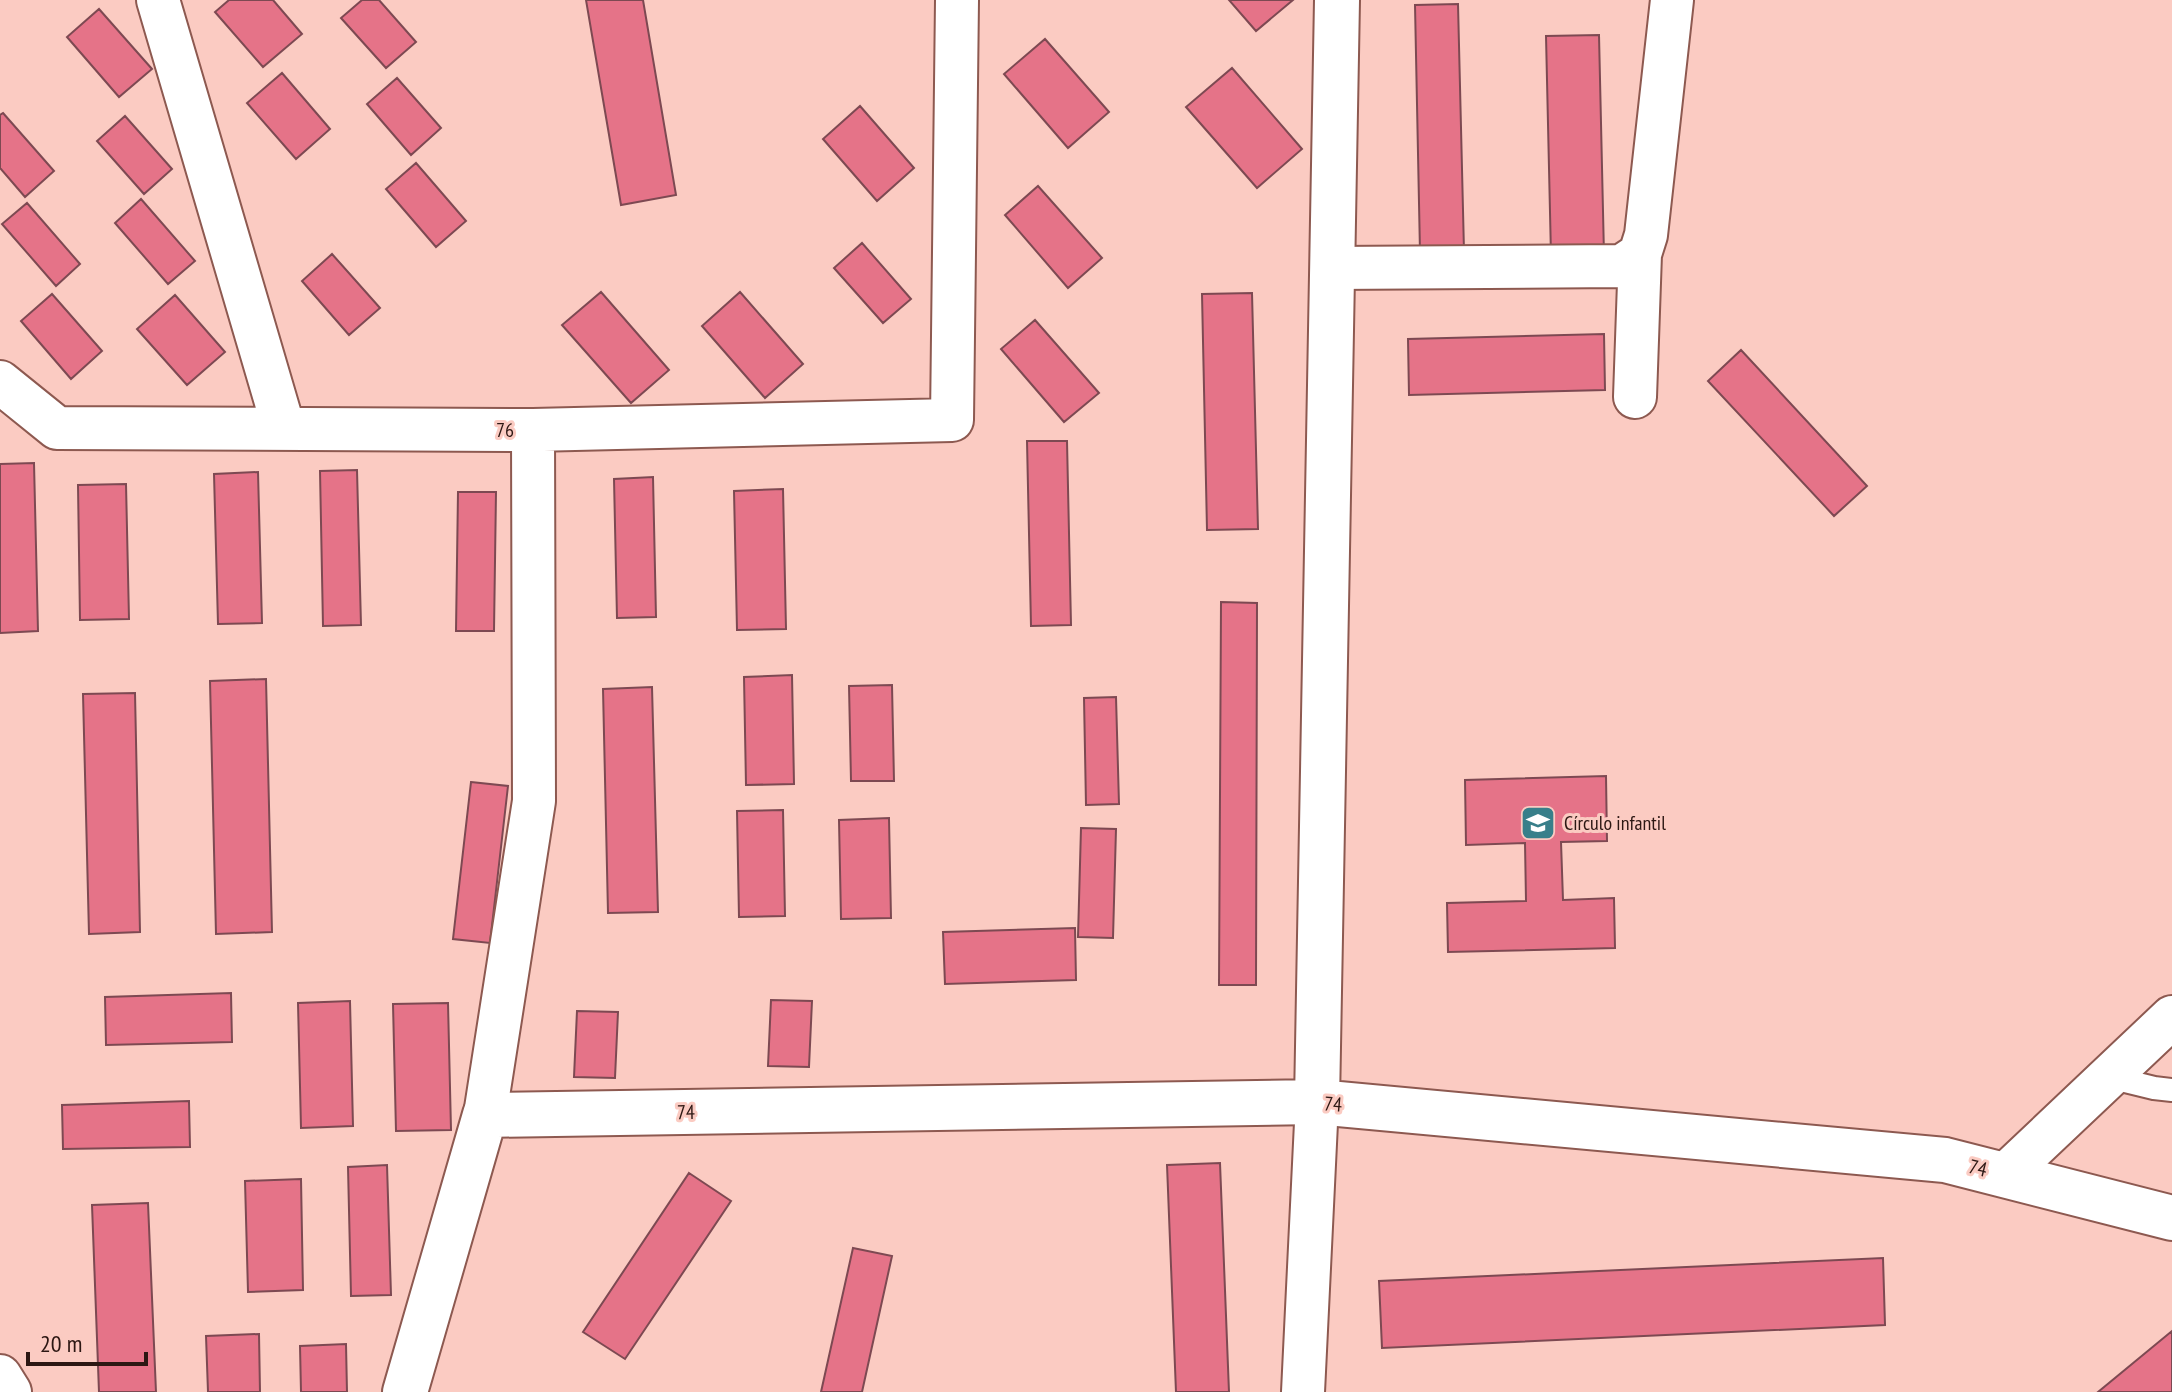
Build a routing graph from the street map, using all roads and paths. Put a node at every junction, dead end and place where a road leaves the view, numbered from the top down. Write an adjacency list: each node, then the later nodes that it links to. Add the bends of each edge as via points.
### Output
1 (158, 0): 9 (street)
2 (957, 0): 10 (street, 76, via 952,420)
3 (1337, 0): 6 (street)
4 (1672, 0): 5 (street)
5 (1640, 254): 6 (street, via 1622,266); 8 (street)
6 (1332, 268): 14 (street)
7 (0, 382): 9 (street, 76, via 57,428)
8 (1635, 397)
9 (284, 429): 10 (street, 76)
10 (533, 430): 15 (street, via 534,801)
11 (2172, 1017): 12 (street)
12 (2109, 1077): 13 (lane); 16 (street)
13 (2172, 1090)
14 (1317, 1102): 15 (street, 74); 16 (street, 74, via 1945,1160); 21 (street)
15 (485, 1115): 20 (street)
16 (2005, 1175): 17 (street, 74)
17 (2172, 1218)
18 (0, 1376): 19 (street)
19 (10, 1392)
20 (405, 1392)
21 (1303, 1392)

